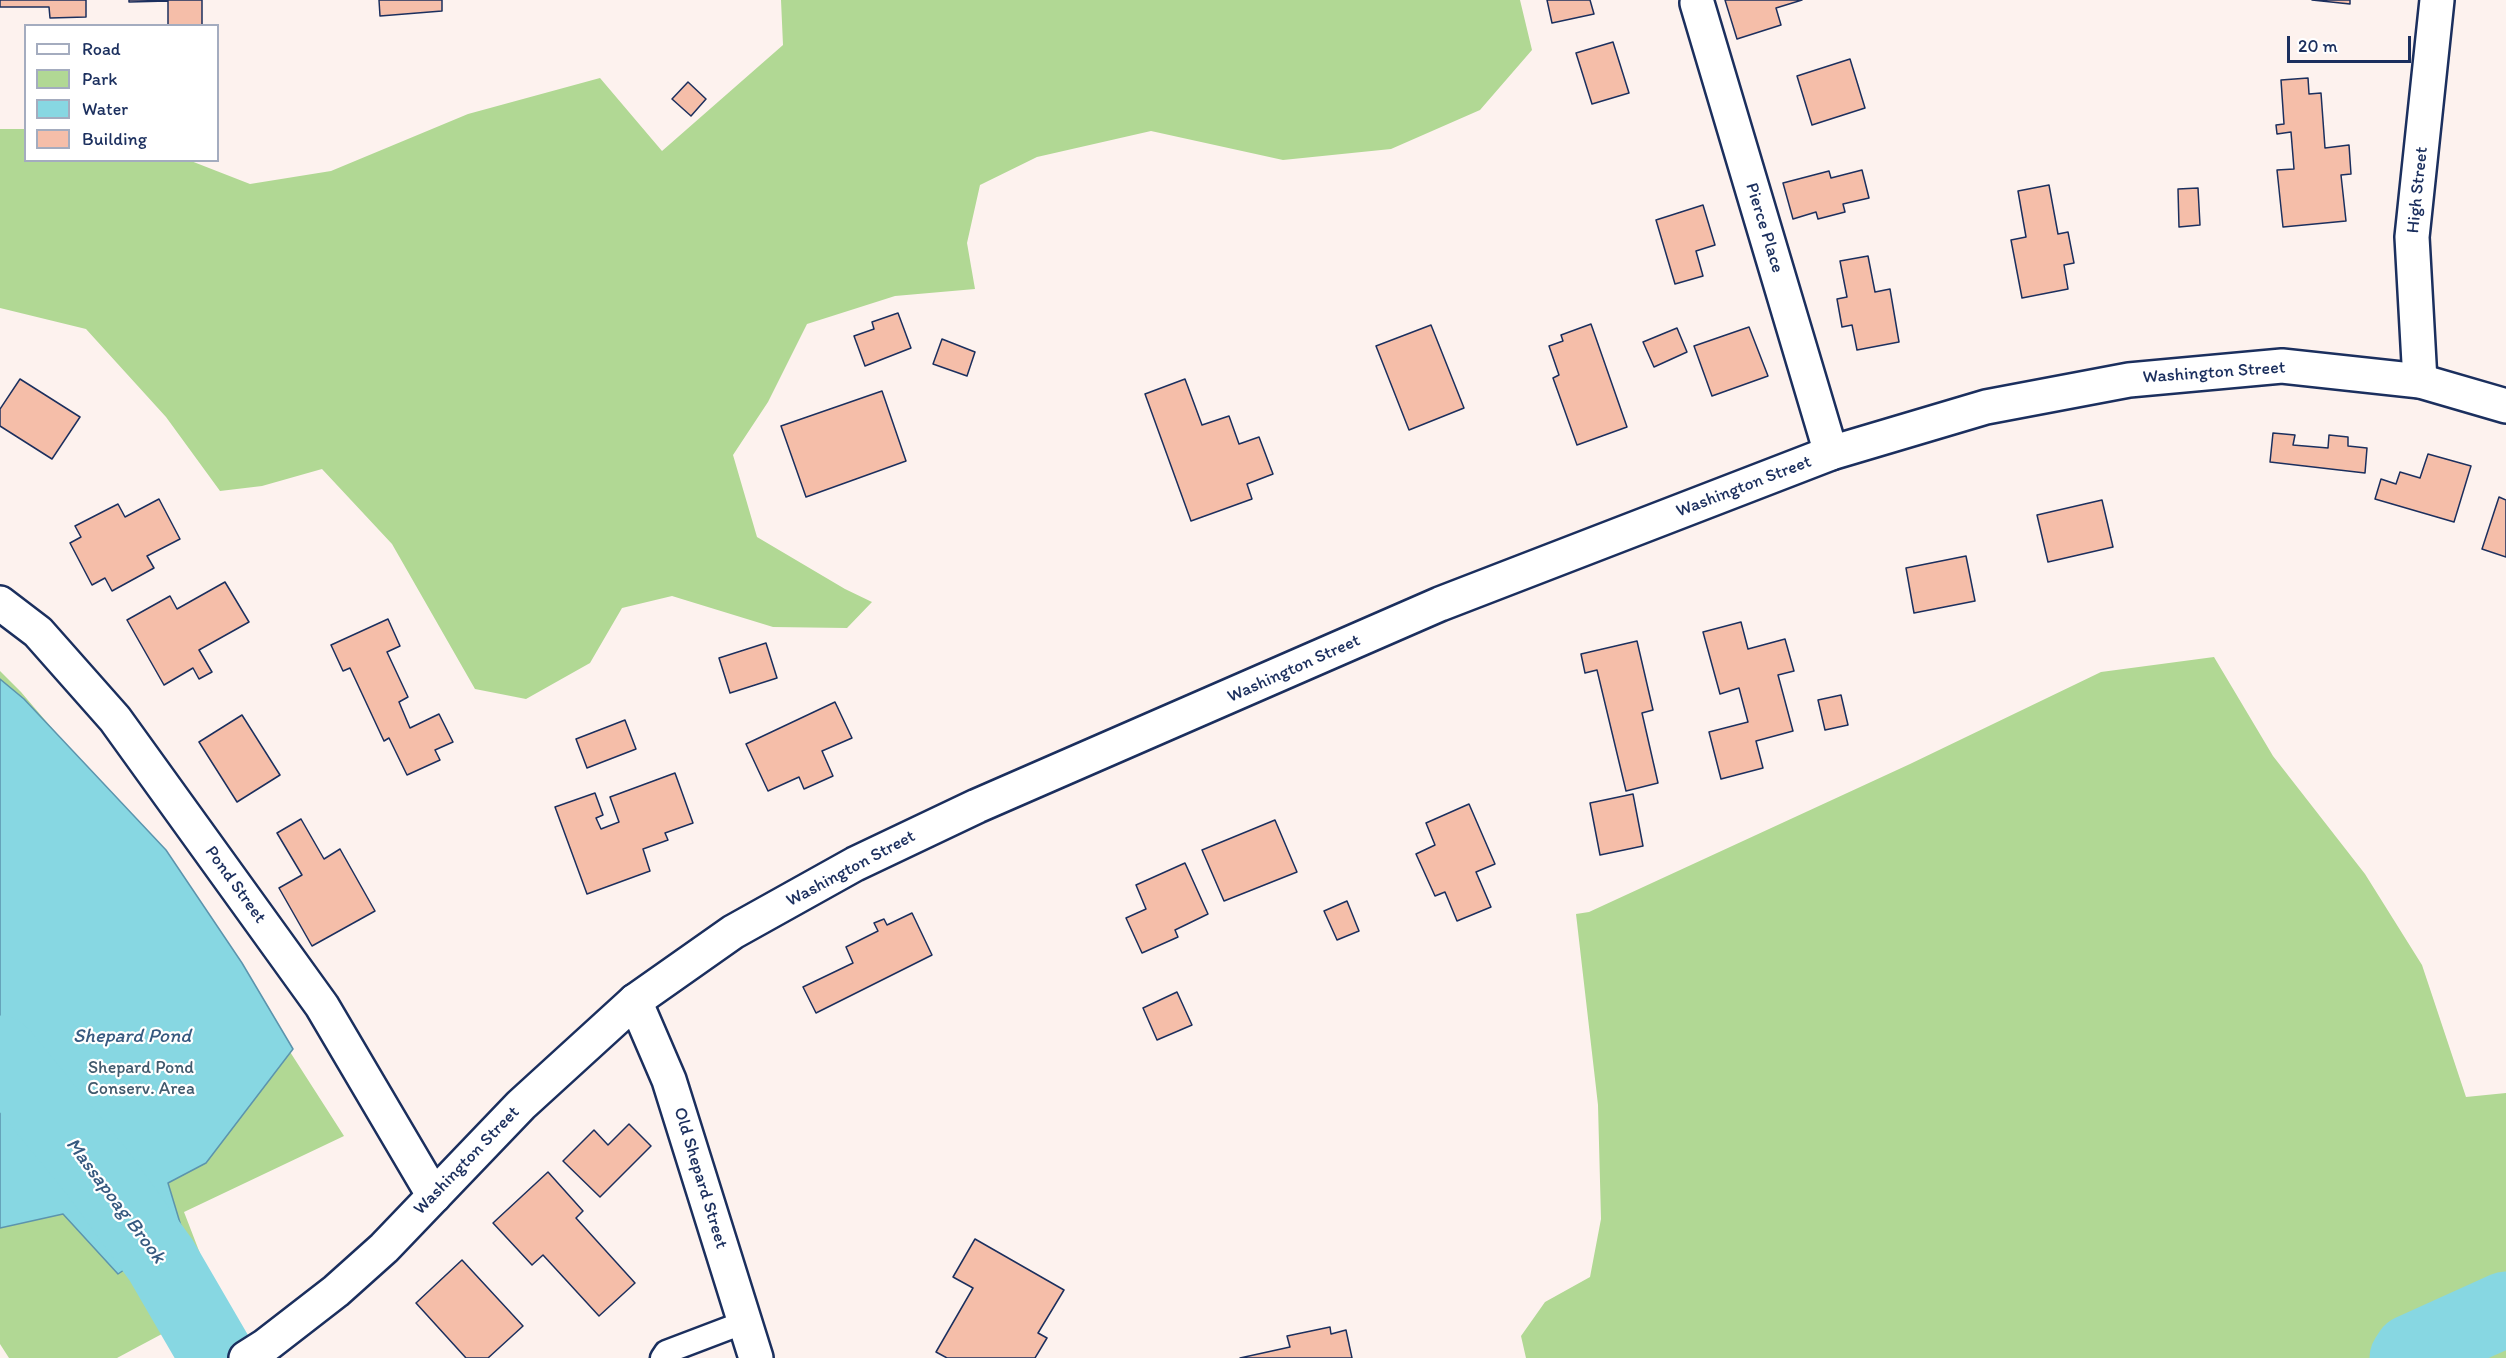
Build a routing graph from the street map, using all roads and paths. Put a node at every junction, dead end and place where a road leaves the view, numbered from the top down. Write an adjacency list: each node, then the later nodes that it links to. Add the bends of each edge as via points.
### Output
1 (2437, 0): 3 (main road, High Street, via 2412,237)
2 (1697, 3): 5 (main road, Pierce Place)
3 (2420, 381): 4 (main road, Washington Street); 5 (main road, Washington Street, via 2282,366 2129,380 1986,407)
4 (2506, 406)
5 (1831, 453): 7 (main road, Washington Street, via 1440,604 977,806 855,864 733,932)
6 (0, 603): 8 (main road, Pond Street, via 38,632 115,719 322,1006)
7 (635, 1001): 8 (main road, Washington Street, via 521,1105); 9 (main road, Old Shepard Street, via 669,1080)
8 (434, 1196): 10 (main road, Washington Street, via 336,1291)
9 (745, 1322): 11 (lane, via 666,1352); 12 (main road, Old Shepard Street)
10 (256, 1352)
11 (662, 1358)
12 (756, 1358)

